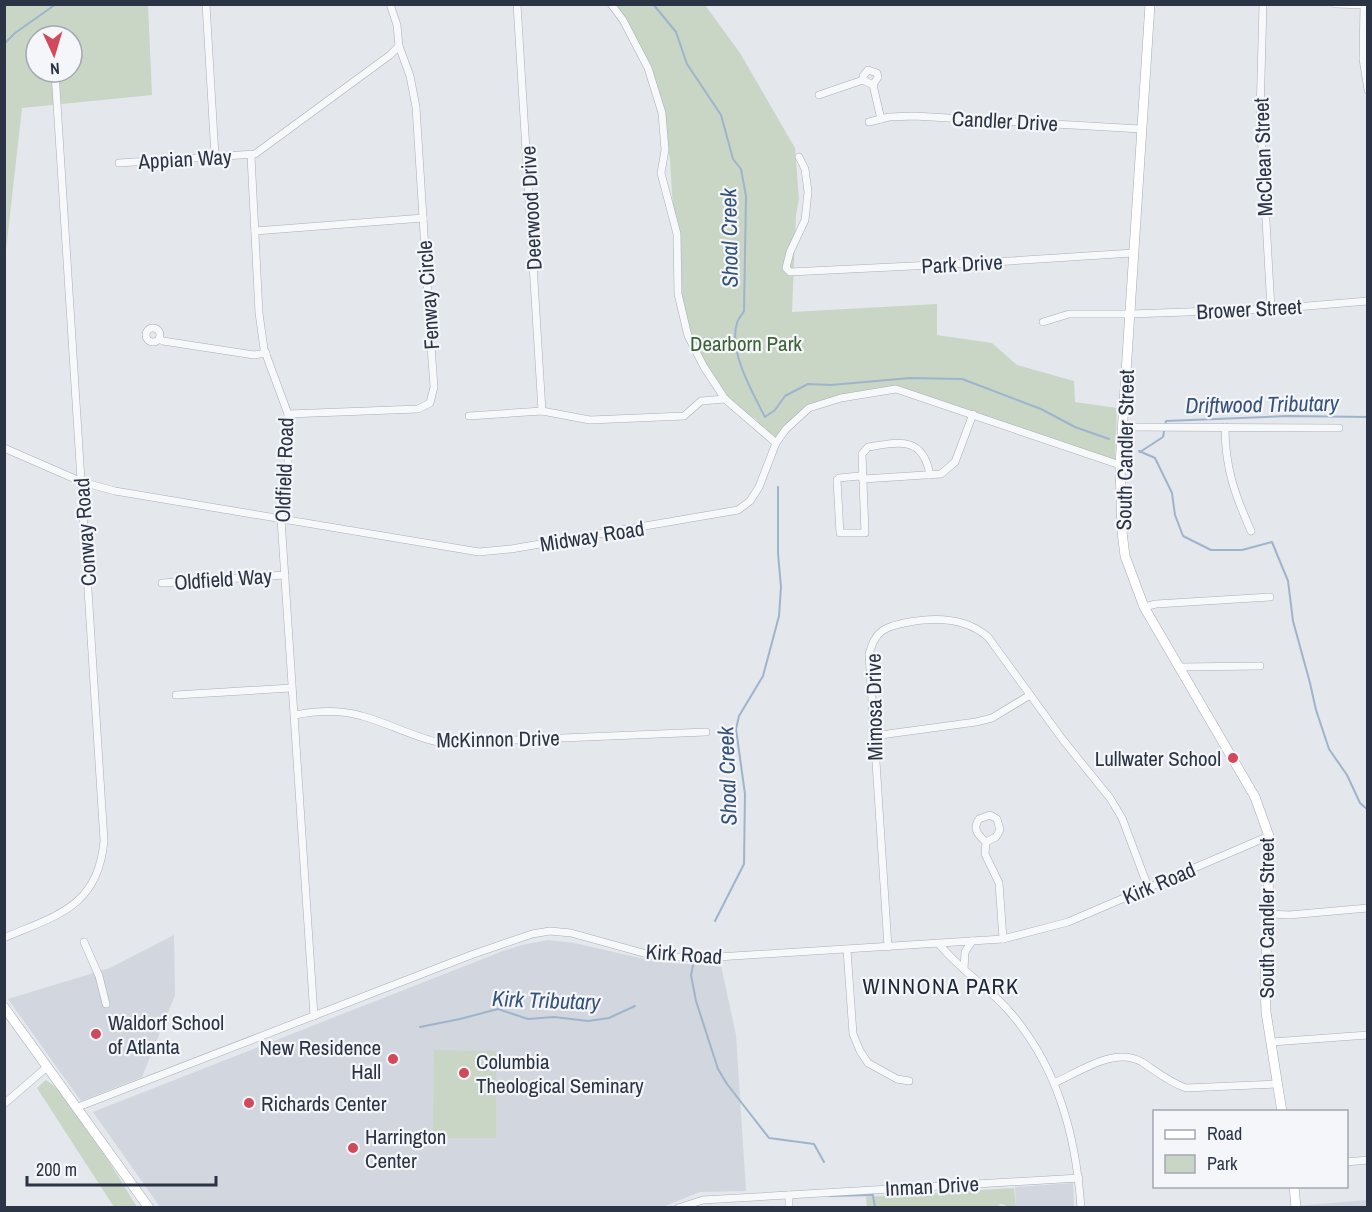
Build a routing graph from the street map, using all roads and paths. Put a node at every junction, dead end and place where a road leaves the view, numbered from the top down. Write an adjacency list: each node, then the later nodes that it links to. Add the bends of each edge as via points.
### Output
1 (206, 4): 18 (street)
2 (390, 4): 9 (street)
3 (518, 4): 32 (street, Deerwood Drive)
4 (611, 4): 31 (street, via 653,80 662,113 665,150 661,173 677,234 680,309 693,349)
5 (1150, 4): 17 (main road, South Candler Street)
6 (1263, 4): 26 (street, McClean Street, via 1260,114)
7 (1335, 4): 8 (street)
8 (1366, 5): 13 (street, via 1363,59)
9 (399, 46): 19 (street); 22 (street, Fenway Circle, via 416,107)
10 (863, 80): 12 (street); 12 (street, via 868,70 873,70 878,77); 14 (street)
11 (56, 84): 44 (street, Conway Road)
12 (873, 85): 15 (street)
13 (1368, 90)
14 (819, 95)
15 (881, 119): 16 (street, Candler Drive); 17 (street, Candler Drive, via 914,116)
16 (870, 122)
17 (1141, 129): 24 (main road, South Candler Street)
18 (215, 156): 19 (street, Appian Way); 21 (street, Appian Way)
19 (251, 156): 23 (street, Oldfield Road)
20 (799, 157): 24 (street, Park Drive, via 808,192 804,220 786,268 790,272)
21 (119, 163)
22 (423, 218): 23 (street); 33 (street, Fenway Circle, via 434,387 430,403 405,411)
23 (255, 231): 30 (street, Oldfield Road, via 259,313)
24 (1133, 253): 27 (main road, South Candler Street)
25 (1368, 301): 26 (street, Brower Street)
26 (1271, 309): 27 (street, Brower Street)
27 (1130, 314): 28 (street, Brower Street, via 1069,314); 36 (main road, South Candler Street)
28 (1043, 322)
29 (159, 339): 30 (street, via 254,355)
30 (266, 353): 33 (street, Oldfield Road)
31 (725, 399): 32 (street, via 701,401 684,416 590,420); 39 (street)
32 (542, 411): 35 (street)
33 (288, 414): 45 (street, Oldfield Road, via 288,463)
34 (973, 414): 39 (street, Midway Road, via 896,389 809,408); 41 (street, Midway Road); 42 (street, via 955,462 941,474)
35 (469, 416)
36 (1123, 427): 37 (street); 41 (main road, South Candler Street)
37 (1225, 427): 38 (street); 46 (street, via 1227,465)
38 (1339, 428)
39 (776, 443): 45 (street, Midway Road, via 759,487 738,510 511,549 479,552)
40 (4, 448): 44 (street, Midway Road)
41 (1120, 465): 50 (main road, South Candler Street, via 1125,556)
42 (930, 476): 43 (street); 43 (street, via 921,450 893,443 864,450)
43 (863, 479): 43 (street, via 859,476 837,480 840,533 865,533)
44 (82, 482): 45 (street, Midway Road); 64 (street, Conway Road, via 102,861 80,901 65,912)
45 (281, 519): 47 (street, Oldfield Road)
46 (1251, 531)
47 (285, 575): 48 (street, Oldfield Way); 53 (street, Oldfield Road)
48 (162, 583)
49 (1270, 597): 50 (street)
50 (1144, 607): 52 (main road, South Candler Street)
51 (1260, 666): 52 (street)
52 (1180, 667): 59 (main road, South Candler Street, via 1255,797)
53 (291, 688): 54 (street); 56 (street, Oldfield Road)
54 (176, 695)
55 (1030, 695): 58 (street, via 992,718); 58 (street, Mimosa Drive, via 995,646 981,631 966,623 917,620 890,626 873,641 868,654); 61 (street, Mimosa Drive, via 1110,798 1122,818)
56 (295, 716): 57 (street, McKinnon Drive, via 342,712 358,715 442,744); 74 (street, Oldfield Road)
57 (706, 732)
58 (873, 736): 69 (street, Mimosa Drive)
59 (1269, 836): 61 (street, Kirk Road); 63 (main road, South Candler Street)
60 (986, 842): 65 (street, via 985,854 999,883)
61 (1148, 887): 65 (street, Kirk Road, via 1068,922)
62 (1368, 908): 63 (street)
63 (1268, 914): 76 (main road, South Candler Street, via 1266,1012)
64 (4, 938)
65 (1003, 939): 66 (street, Kirk Road)
66 (972, 941): 68 (street, Kirk Road); 71 (street, via 965,952)
67 (84, 942): 72 (street)
68 (939, 944): 69 (street, Kirk Road); 71 (street)
69 (888, 947): 70 (street, Kirk Road)
70 (847, 950): 74 (street, Kirk Road, via 670,957 550,931 471,955); 78 (street, via 853,1034 860,1051 868,1063 897,1080)
71 (964, 969): 79 (street, via 1028,1035)
72 (106, 1004)
73 (4, 1007): 77 (main road)
74 (314, 1016): 82 (street, Kirk Road)
75 (1368, 1035): 76 (street)
76 (1272, 1042): 80 (main road, South Candler Street)
77 (47, 1067): 81 (street); 82 (main road)
78 (909, 1081)
79 (1054, 1083): 80 (street, via 1109,1058 1124,1056 1186,1088); 86 (street, via 1073,1140)
80 (1278, 1084): 83 (main road, South Candler Street)
81 (4, 1104)
82 (78, 1107): 89 (main road)
83 (1282, 1110)
84 (1368, 1160): 85 (street)
85 (1348, 1162)
86 (1079, 1178): 88 (street, Inman Drive); 92 (street)
87 (1294, 1188): 93 (main road)
88 (789, 1195): 90 (street, Inman Drive, via 704,1200); 91 (street)
89 (149, 1208)
90 (678, 1208)
91 (789, 1208)
92 (1081, 1208)
93 (1296, 1208)

